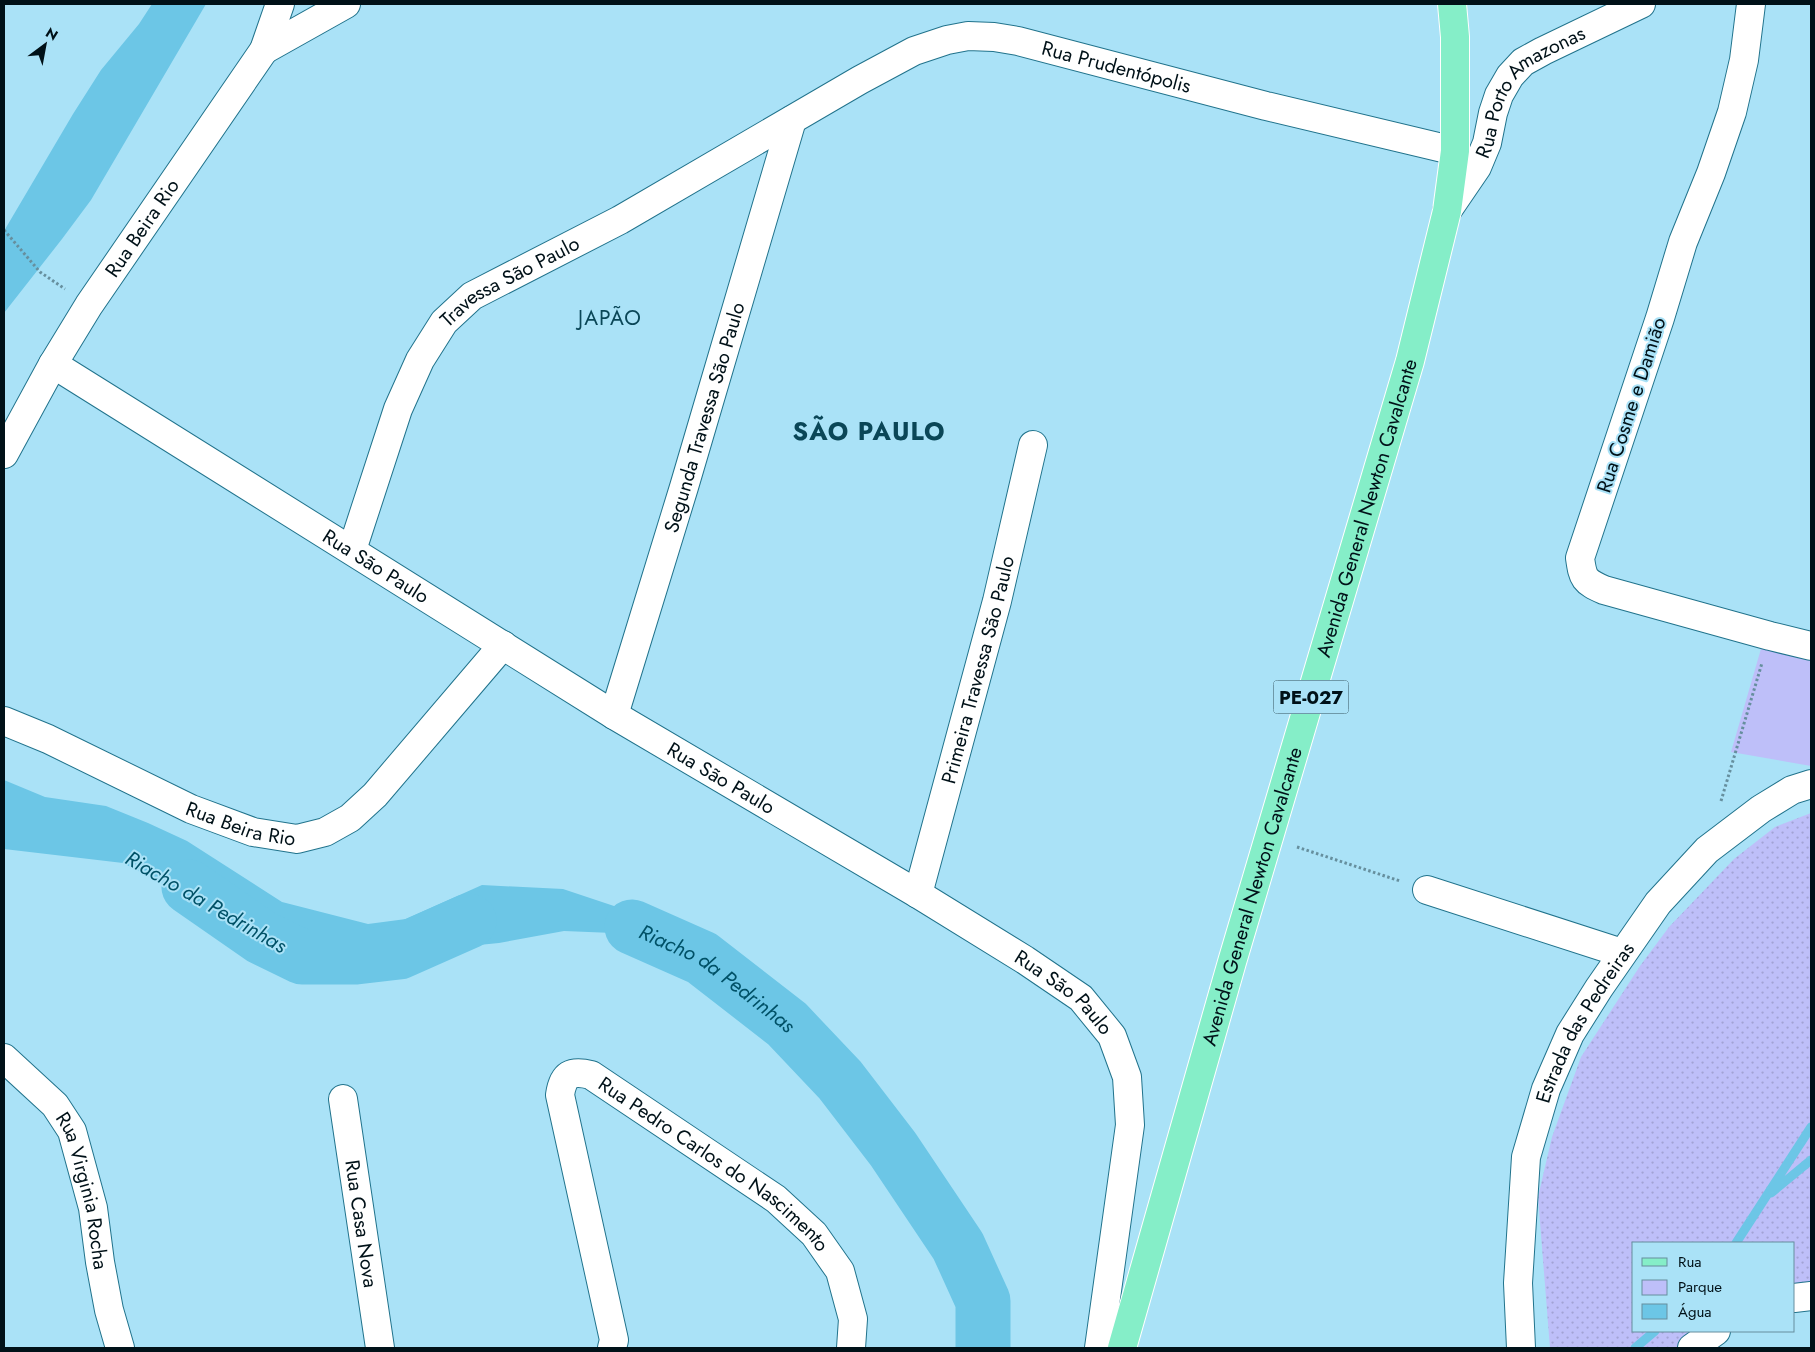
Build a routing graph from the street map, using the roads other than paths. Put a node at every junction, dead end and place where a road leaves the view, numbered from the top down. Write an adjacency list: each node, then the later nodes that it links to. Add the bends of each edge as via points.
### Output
1 (280, 4): 6 (street, Rua Beira Rio)
2 (346, 4): 6 (street)
3 (1452, 4): 8 (main road, Avenida General Newton Cavalcante / PE-027)
4 (1641, 4): 9 (street, Rua Porto Amazonas, via 1523,62 1499,95 1477,167)
5 (1751, 4): 15 (street, Rua Cosme e Damião, via 1744,60 1732,112 1683,242 1580,558 1583,575 1590,584 1604,590)
6 (264, 50): 10 (street, Rua Beira Rio, via 89,305)
7 (792, 120): 8 (street, Rua Prudentópolis, via 914,51 968,36 994,37); 13 (street, Travessa São Paulo, via 620,220 472,296 444,322 420,360 398,410); 16 (street, Segunda Travessa São Paulo)
8 (1455, 152): 9 (main road, Avenida General Newton Cavalcante / PE-027)
9 (1447, 211): 32 (main road, Avenida General Newton Cavalcante / PE-027, via 1410,361)
10 (53, 364): 12 (street, Rua Beira Rio); 13 (street, Rua São Paulo)
11 (1033, 445): 20 (street, Primeira Travessa São Paulo, via 997,602)
12 (4, 454)
13 (352, 550): 14 (street, Rua São Paulo)
14 (503, 644): 16 (street, Rua São Paulo); 17 (street, Rua Beira Rio, via 375,795 350,818 324,832 297,839 253,832 191,809)
15 (1811, 646)
16 (614, 715): 20 (street, Rua São Paulo)
17 (4, 721)
18 (1811, 784): 21 (street, Estrada das Pedreiras, via 1792,790 1761,809 1707,850 1658,903)
19 (1427, 890): 21 (street)
20 (918, 894): 31 (street, Rua São Paulo, via 1081,998 1112,1036 1127,1077 1130,1125)
21 (1622, 953): 33 (street, Estrada das Pedreiras, via 1570,1034 1546,1089 1526,1157 1518,1283)
22 (4, 1058): 27 (street, Rua Virginia Rocha, via 55,1105 72,1131 93,1208 100,1262)
23 (343, 1099): 28 (street, Rua Casa Nova)
24 (1811, 1296): 25 (street)
25 (1795, 1298)
26 (1715, 1332): 34 (street)
27 (120, 1348)
28 (380, 1348)
29 (612, 1348): 30 (street, Rua Pedro Carlos do Nascimento, via 614,1340 560,1095 562,1083 569,1075 579,1072 591,1075 776,1199 814,1234 840,1271 853,1319)
30 (851, 1348)
31 (1099, 1348)
32 (1122, 1348)
33 (1521, 1348)
34 (1692, 1348)

